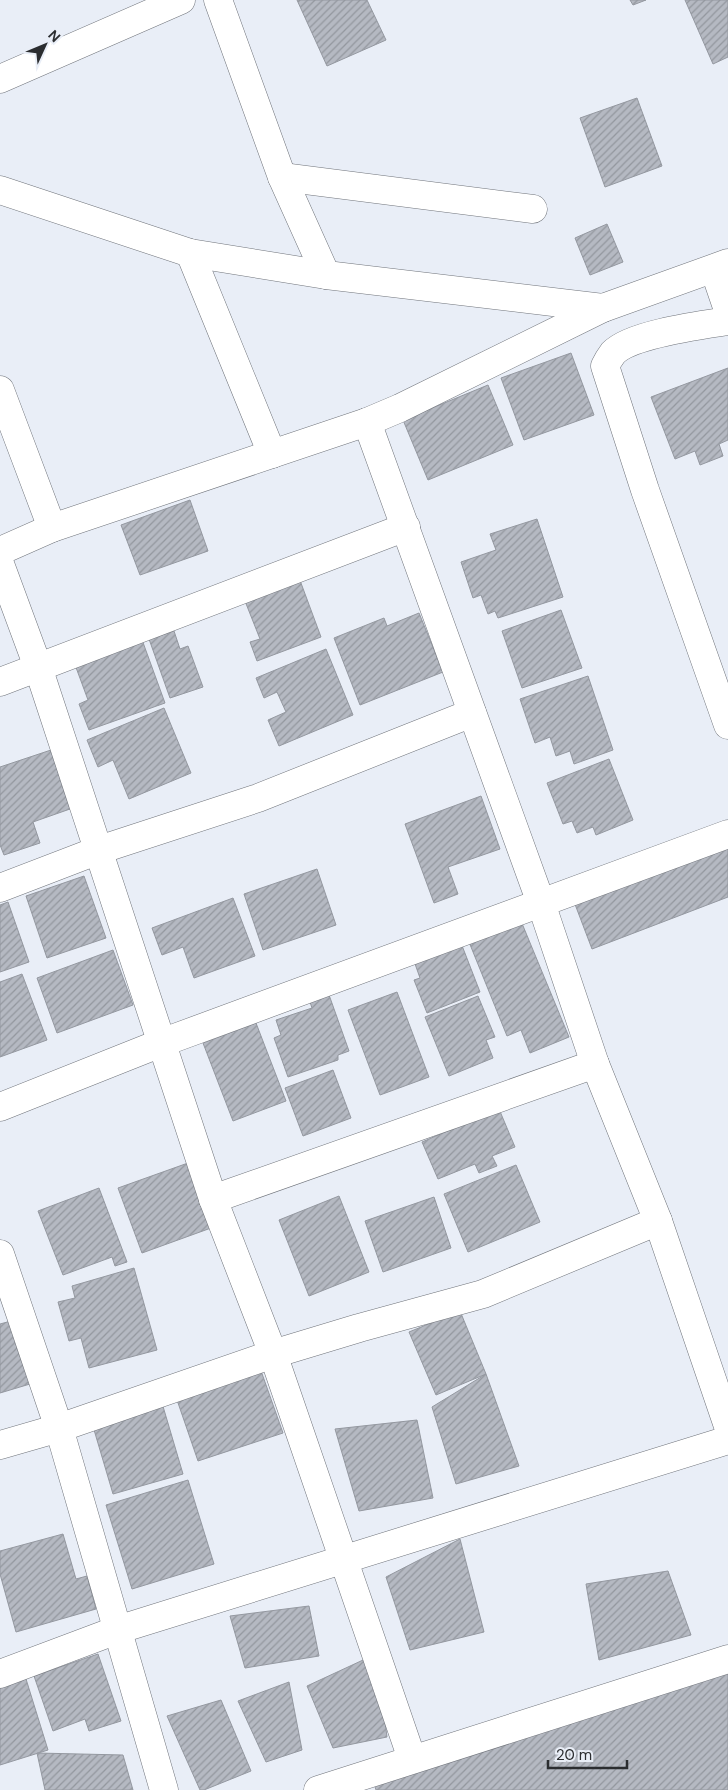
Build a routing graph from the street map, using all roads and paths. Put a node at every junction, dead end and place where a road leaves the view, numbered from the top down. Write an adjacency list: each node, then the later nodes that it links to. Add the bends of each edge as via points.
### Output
1 (181, 0): 3 (street)
2 (218, 0): 4 (street)
3 (0, 79)
4 (282, 177): 6 (street); 9 (street)
5 (0, 190): 7 (street)
6 (532, 209)
7 (190, 253): 9 (street); 15 (street)
8 (721, 266): 10 (street); 11 (street)
9 (326, 275): 10 (street)
10 (603, 308): 14 (street)
11 (728, 310)
12 (728, 321): 23 (street, via 675,329 628,344 614,353 605,366)
13 (0, 390): 17 (street)
14 (367, 422): 15 (street); 16 (street)
15 (272, 454): 17 (street)
16 (406, 526): 20 (street); 22 (street)
17 (52, 528): 18 (street)
18 (0, 551)
19 (0, 564): 20 (street)
20 (38, 668): 21 (street); 25 (street)
21 (0, 682)
22 (472, 713): 25 (street, via 258,798); 27 (street)
23 (728, 725)
24 (728, 834): 27 (street)
25 (99, 850): 26 (street); 28 (street)
26 (0, 888)
27 (541, 903): 28 (street); 29 (street)
28 (161, 1044): 30 (street); 31 (street)
29 (595, 1064): 31 (street); 32 (street)
30 (0, 1107)
31 (213, 1199): 34 (street)
32 (658, 1221): 34 (street, via 483,1294); 35 (street)
33 (0, 1254): 36 (street)
34 (273, 1354): 36 (street); 39 (street)
35 (728, 1426)
36 (60, 1428): 38 (street); 40 (street)
37 (728, 1440): 39 (street)
38 (0, 1446)
39 (344, 1559): 40 (street); 43 (street)
40 (117, 1630): 42 (street); 44 (street)
41 (728, 1660): 43 (street)
42 (0, 1674)
43 (412, 1759): 45 (street)
44 (164, 1790)
45 (318, 1790)

